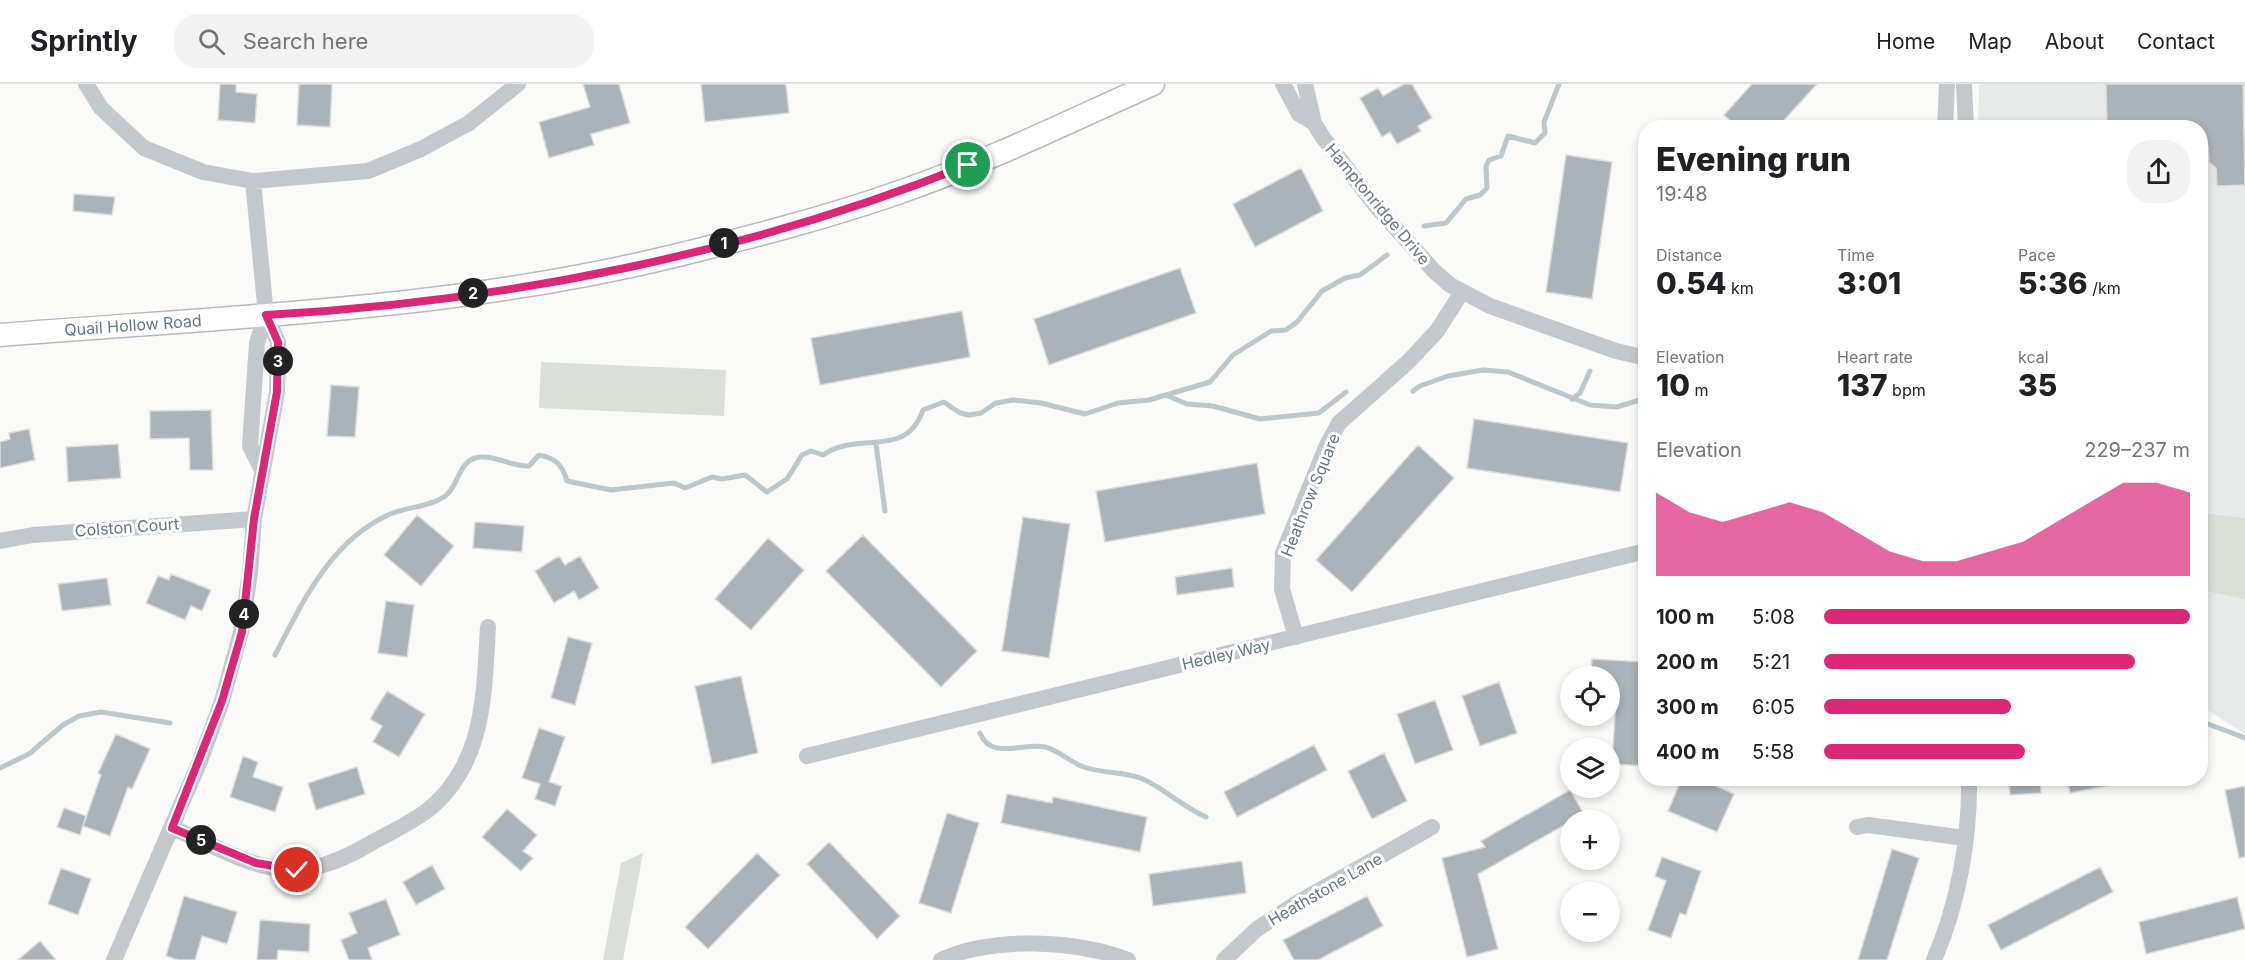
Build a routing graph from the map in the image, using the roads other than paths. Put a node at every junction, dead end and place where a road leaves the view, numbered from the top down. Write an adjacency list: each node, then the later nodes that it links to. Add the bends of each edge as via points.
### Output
1 (86, 84): 11 (street, via 101,108 144,148 203,172)
2 (518, 84): 11 (street, via 469,123 368,171)
3 (1154, 84): 13 (main road, Quail Hollow Road, via 901,192 781,228 669,257 491,291)
4 (1282, 84): 10 (street, Hamptonridge Drive, via 1299,114)
5 (1305, 84): 10 (street, Hamptonridge Drive)
6 (1947, 84): 8 (street)
7 (1964, 84): 9 (street)
8 (1945, 120)
9 (1966, 120)
10 (1314, 123): 12 (street, Hamptonridge Drive, via 1375,205 1434,271)
11 (253, 181): 13 (street)
12 (1462, 292): 15 (street, Hamptonridge Drive, via 1490,306); 21 (street, Heathrow Square, via 1437,331 1339,423 1327,445 1283,553 1282,589)
13 (266, 315): 14 (main road, Quail Hollow Road); 16 (street, via 278,342 277,392); 16 (street, via 257,343 250,446)
14 (0, 335)
15 (1638, 356)
16 (262, 472): 17 (street)
17 (254, 519): 18 (street, Colston Court, via 33,535); 26 (street, via 242,632 222,701)
18 (0, 541)
19 (1638, 553): 21 (street, Hedley Way)
20 (488, 627): 26 (street, via 484,701 476,742 448,790 405,825 344,859 297,870 256,863)
21 (1296, 637): 22 (street, Hedley Way)
22 (807, 756)
23 (1968, 786): 27 (street)
24 (1432, 827): 31 (street, Heathstone Lane, via 1297,903 1257,929)
25 (1857, 827): 27 (street, via 1868,825)
26 (172, 828): 28 (street)
27 (1965, 838): 32 (street, via 1951,915)
28 (114, 960)
29 (941, 960): 30 (street, via 994,946 1037,944 1087,948)
30 (1128, 960)
31 (1224, 960)
32 (1934, 960)

